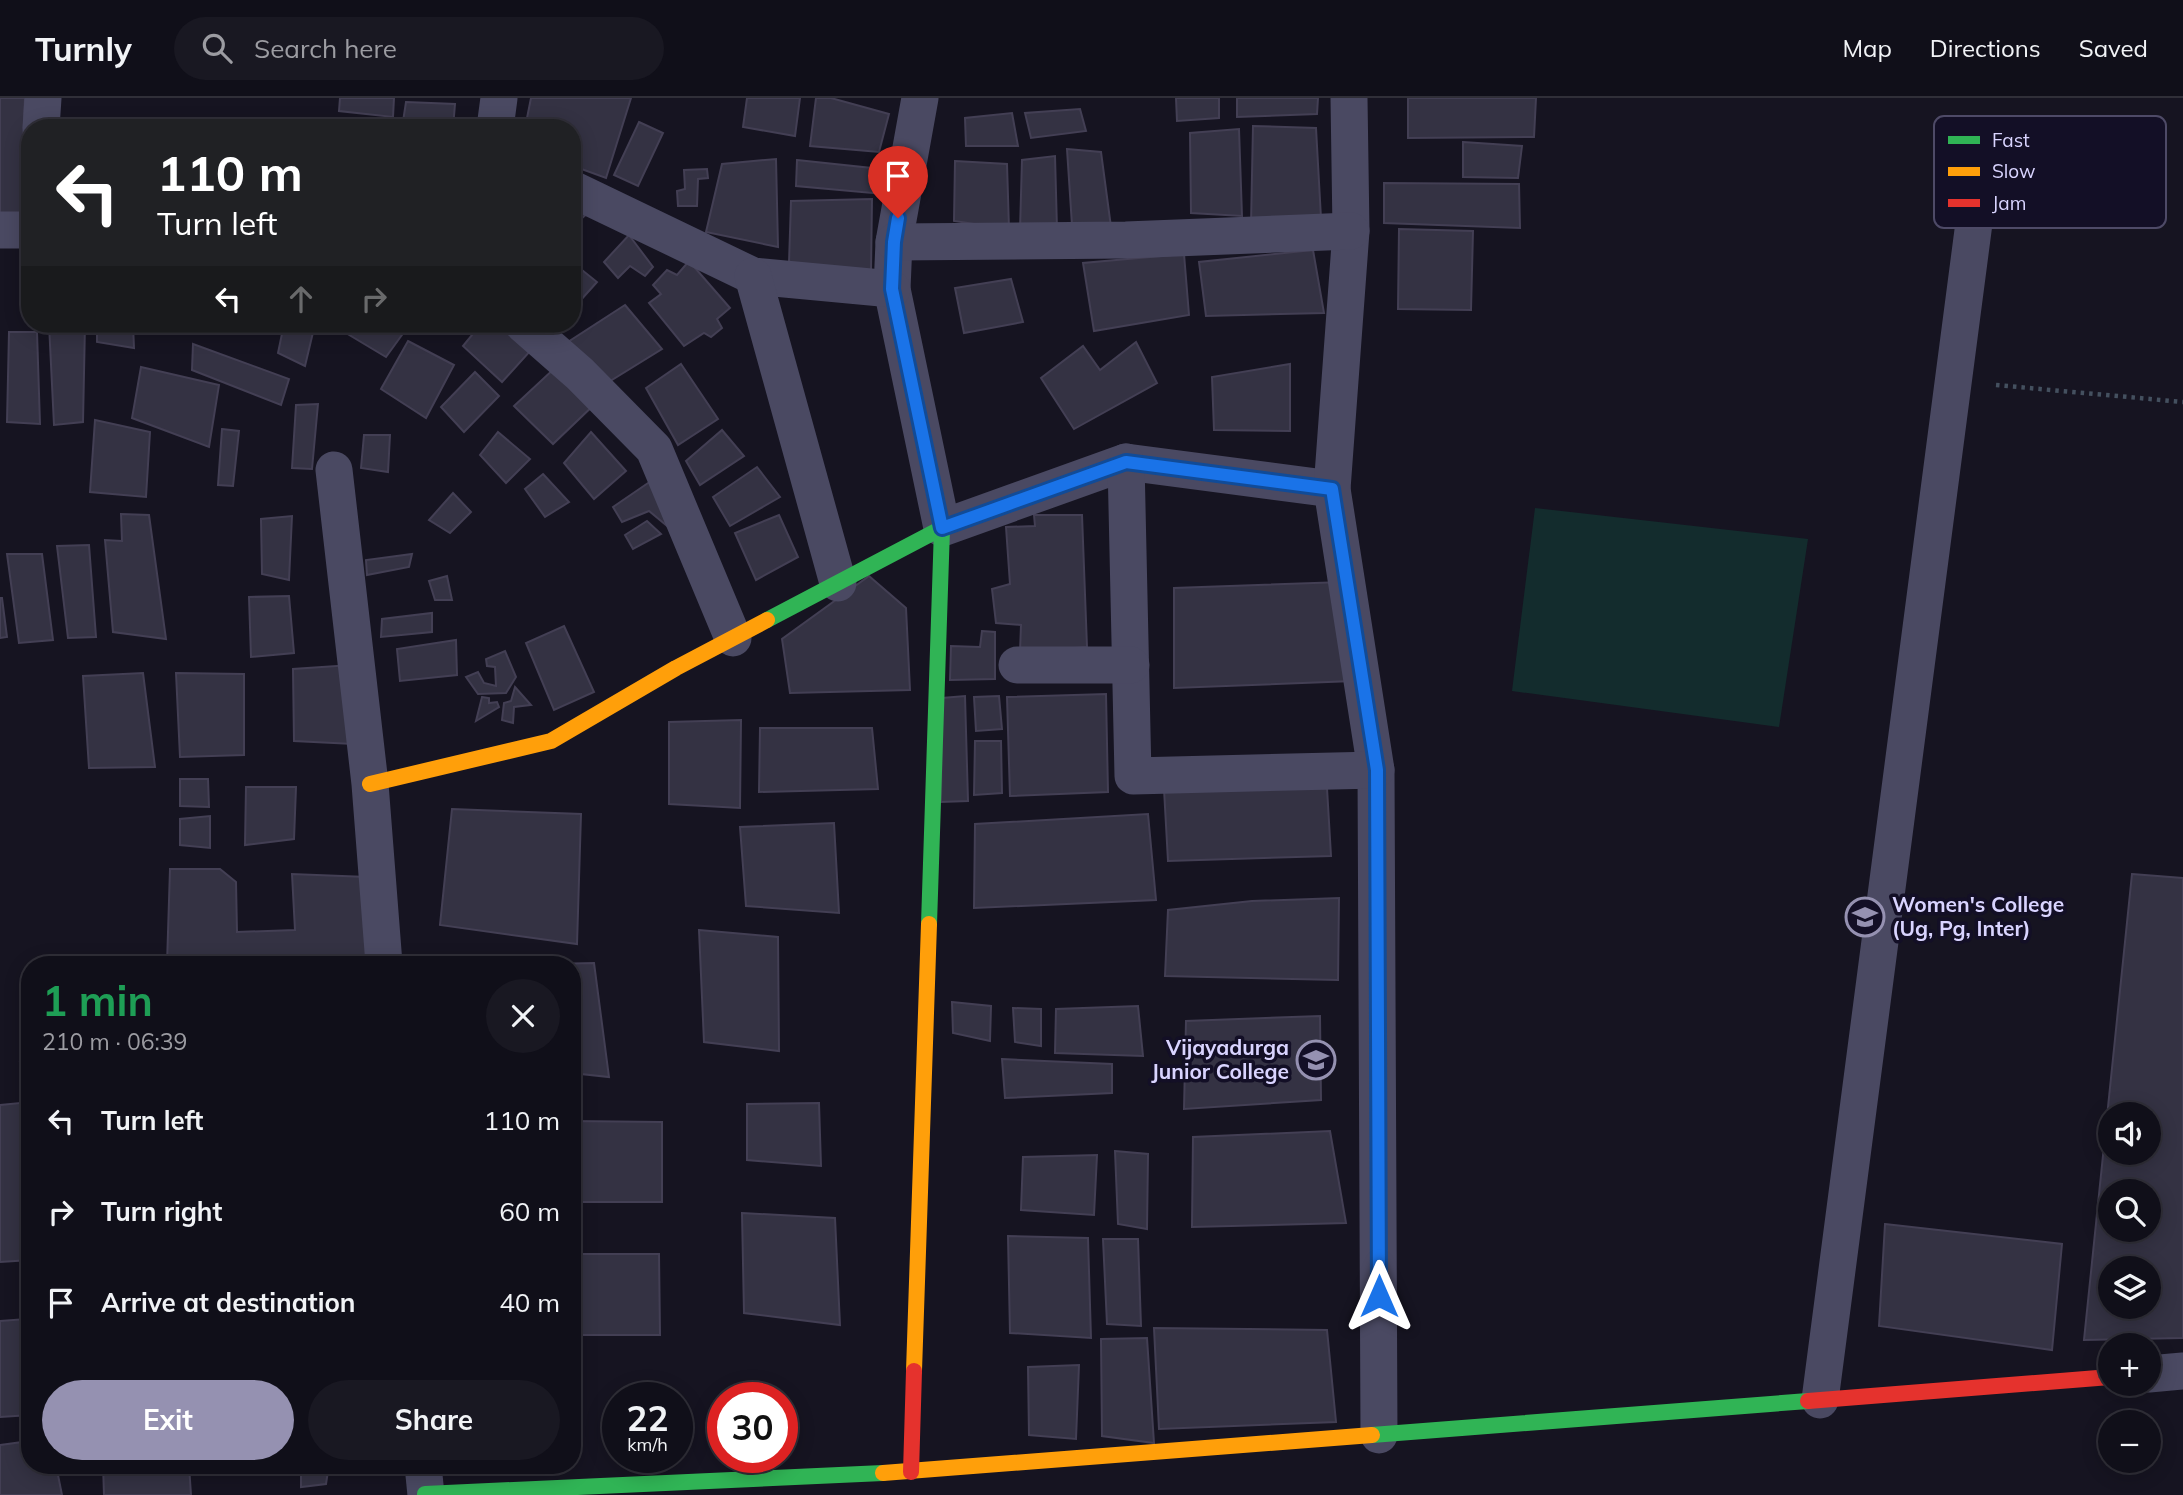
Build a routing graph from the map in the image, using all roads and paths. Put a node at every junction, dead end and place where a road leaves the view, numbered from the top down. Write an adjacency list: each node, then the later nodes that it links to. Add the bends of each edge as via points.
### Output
1 (43, 98): 5 (street)
2 (499, 98): 6 (street)
3 (920, 98): 12 (street)
4 (1349, 98): 11 (street)
5 (42, 119)
6 (496, 119)
7 (581, 193): 13 (street)
8 (1974, 228): 16 (street)
9 (0, 230): 10 (street)
10 (21, 230)
11 (1351, 231): 12 (street, via 1126,240); 20 (street)
12 (894, 242): 14 (street)
13 (753, 276): 14 (street); 22 (street)
14 (892, 289): 21 (street)
15 (533, 333): 23 (street, via 654,449)
16 (1954, 381): 17 (path); 32 (street)
17 (2183, 402)
18 (1126, 462): 20 (street); 21 (street); 24 (street)
19 (334, 470): 27 (street)
20 (1332, 489): 26 (street)
21 (942, 528): 22 (street); 34 (street)
22 (838, 583): 23 (street)
23 (733, 638): 27 (street, via 551,741)
24 (1131, 664): 25 (street); 26 (street, via 1133,776)
25 (1017, 665)
26 (1377, 770): 33 (street)
27 (370, 784): 28 (street)
28 (383, 956)
29 (2183, 1371): 30 (street)
30 (2161, 1373)
31 (2098, 1378): 32 (street)
32 (1820, 1400): 33 (street)
33 (1379, 1435): 34 (street)
34 (911, 1472): 35 (street)
35 (425, 1484)

